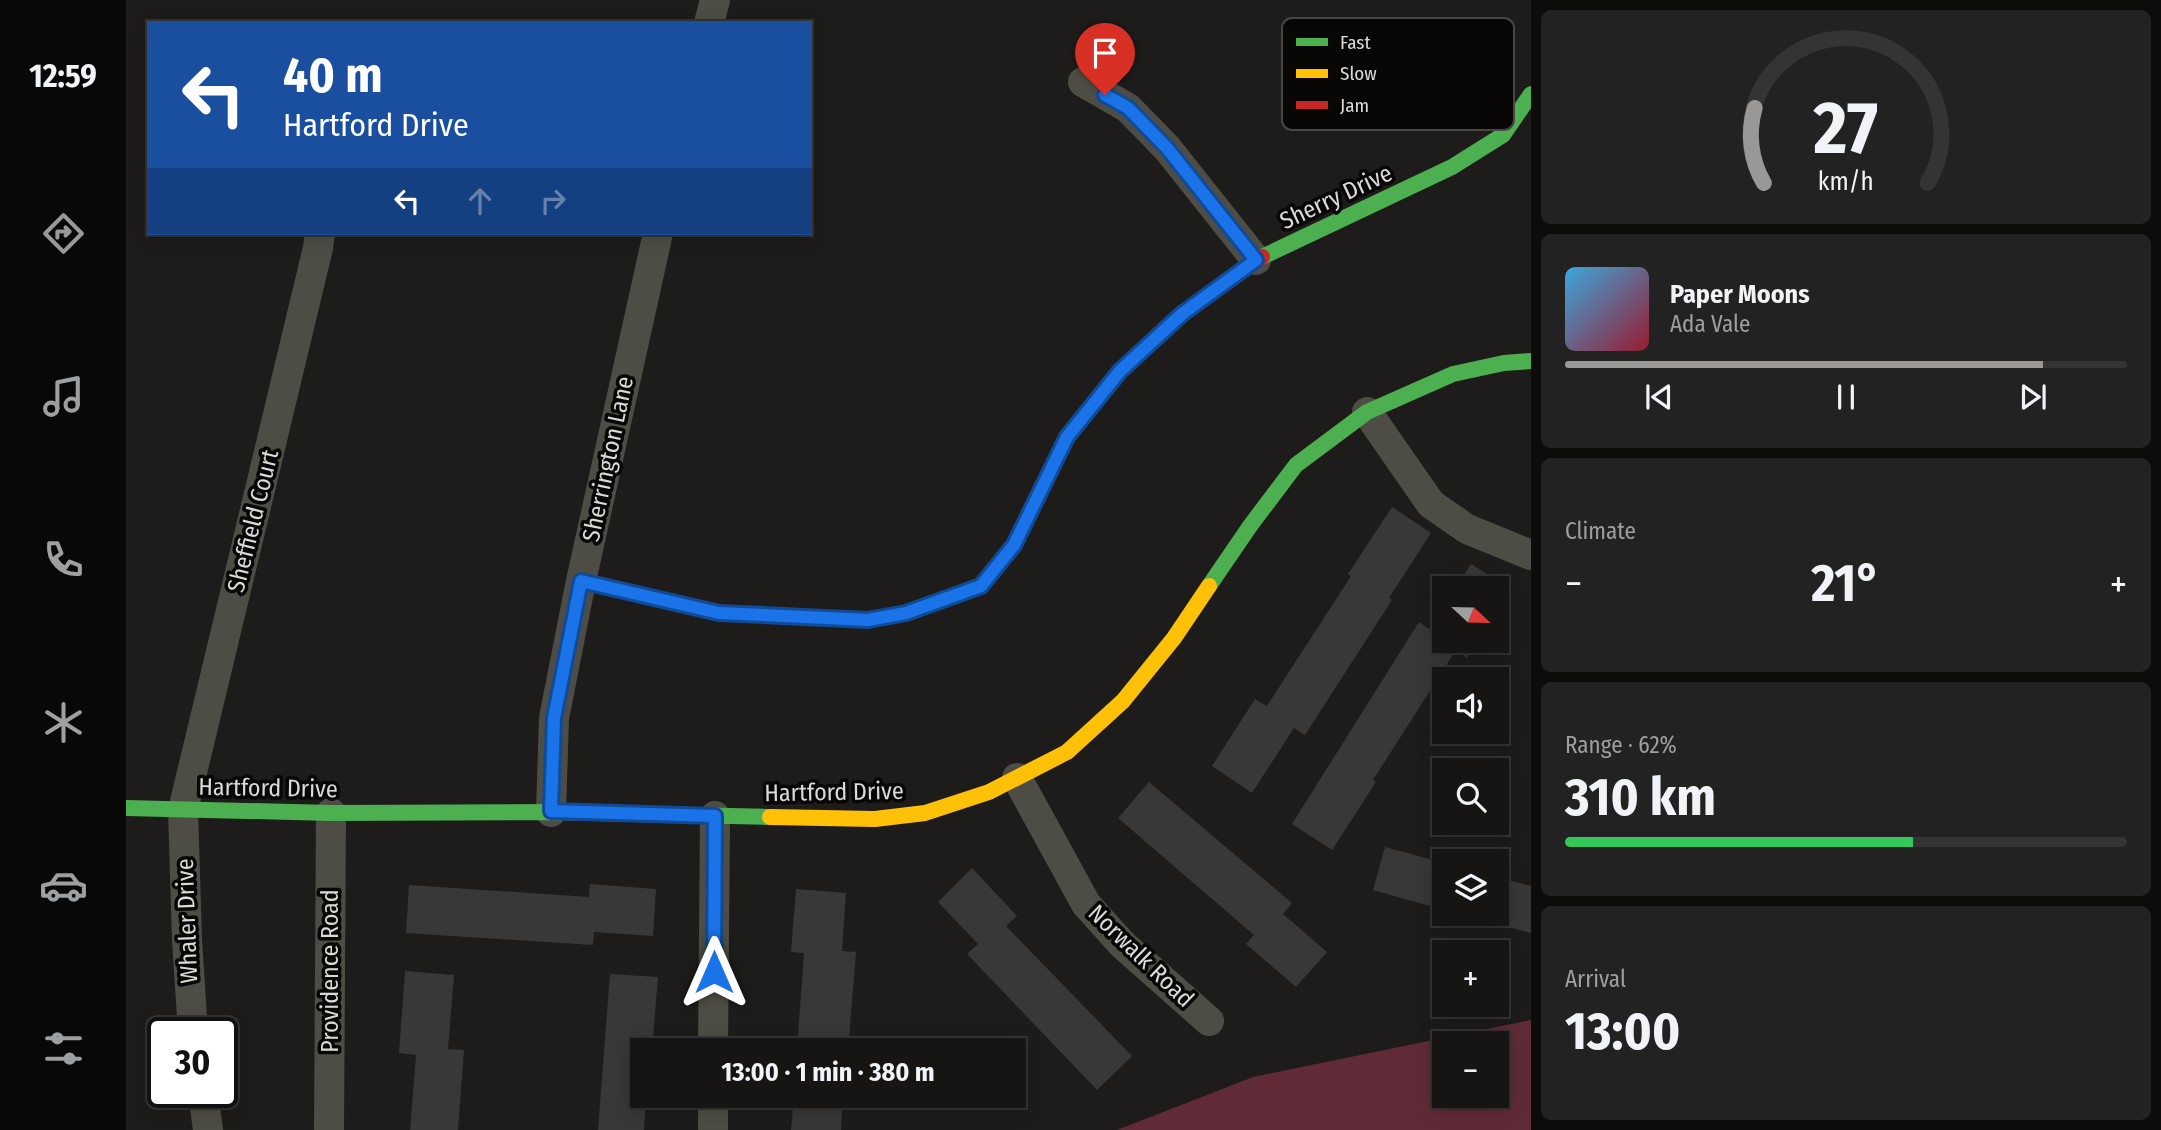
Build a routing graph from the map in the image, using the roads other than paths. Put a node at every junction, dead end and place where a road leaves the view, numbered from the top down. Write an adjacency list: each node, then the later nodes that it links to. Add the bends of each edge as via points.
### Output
1 (715, 0): 2 (street)
2 (710, 21)
3 (1083, 82): 9 (street, via 1128,108 1152,132)
4 (1531, 94): 5 (street, Sherry Drive)
5 (1514, 119)
6 (1506, 130): 9 (street, Sherry Drive, via 1452,167)
7 (320, 235): 16 (street, Sheffield Court)
8 (658, 235): 13 (street, Sherrington Lane)
9 (1256, 260): 13 (street, Sherry Drive, via 1182,314 1120,371 1067,437 1014,545 981,586 906,613 868,620 719,613)
10 (1531, 360): 11 (street, Hartford Drive, via 1453,374)
11 (1367, 412): 12 (street, via 1431,504 1467,529); 14 (street, Hartford Drive, via 1296,466 1174,638 1123,701 1067,752)
12 (1531, 555)
13 (581, 581): 17 (street, Sherrington Lane, via 554,718)
14 (1017, 778): 19 (street, Hartford Drive, via 925,813 875,819); 21 (street, Norwalk Road, via 1086,904 1122,944)
15 (126, 808): 16 (street, Hartford Drive)
16 (183, 810): 18 (street, Hartford Drive); 20 (street, Whaler Drive)
17 (551, 811): 18 (street, Hartford Drive); 19 (street, Hartford Drive)
18 (331, 813): 26 (street, Providence Road)
19 (715, 816): 22 (street)
20 (193, 1017)
21 (1209, 1021)
22 (713, 1038)
23 (205, 1108): 25 (street)
24 (713, 1108): 27 (street)
25 (208, 1130)
26 (329, 1130)
27 (713, 1130)

